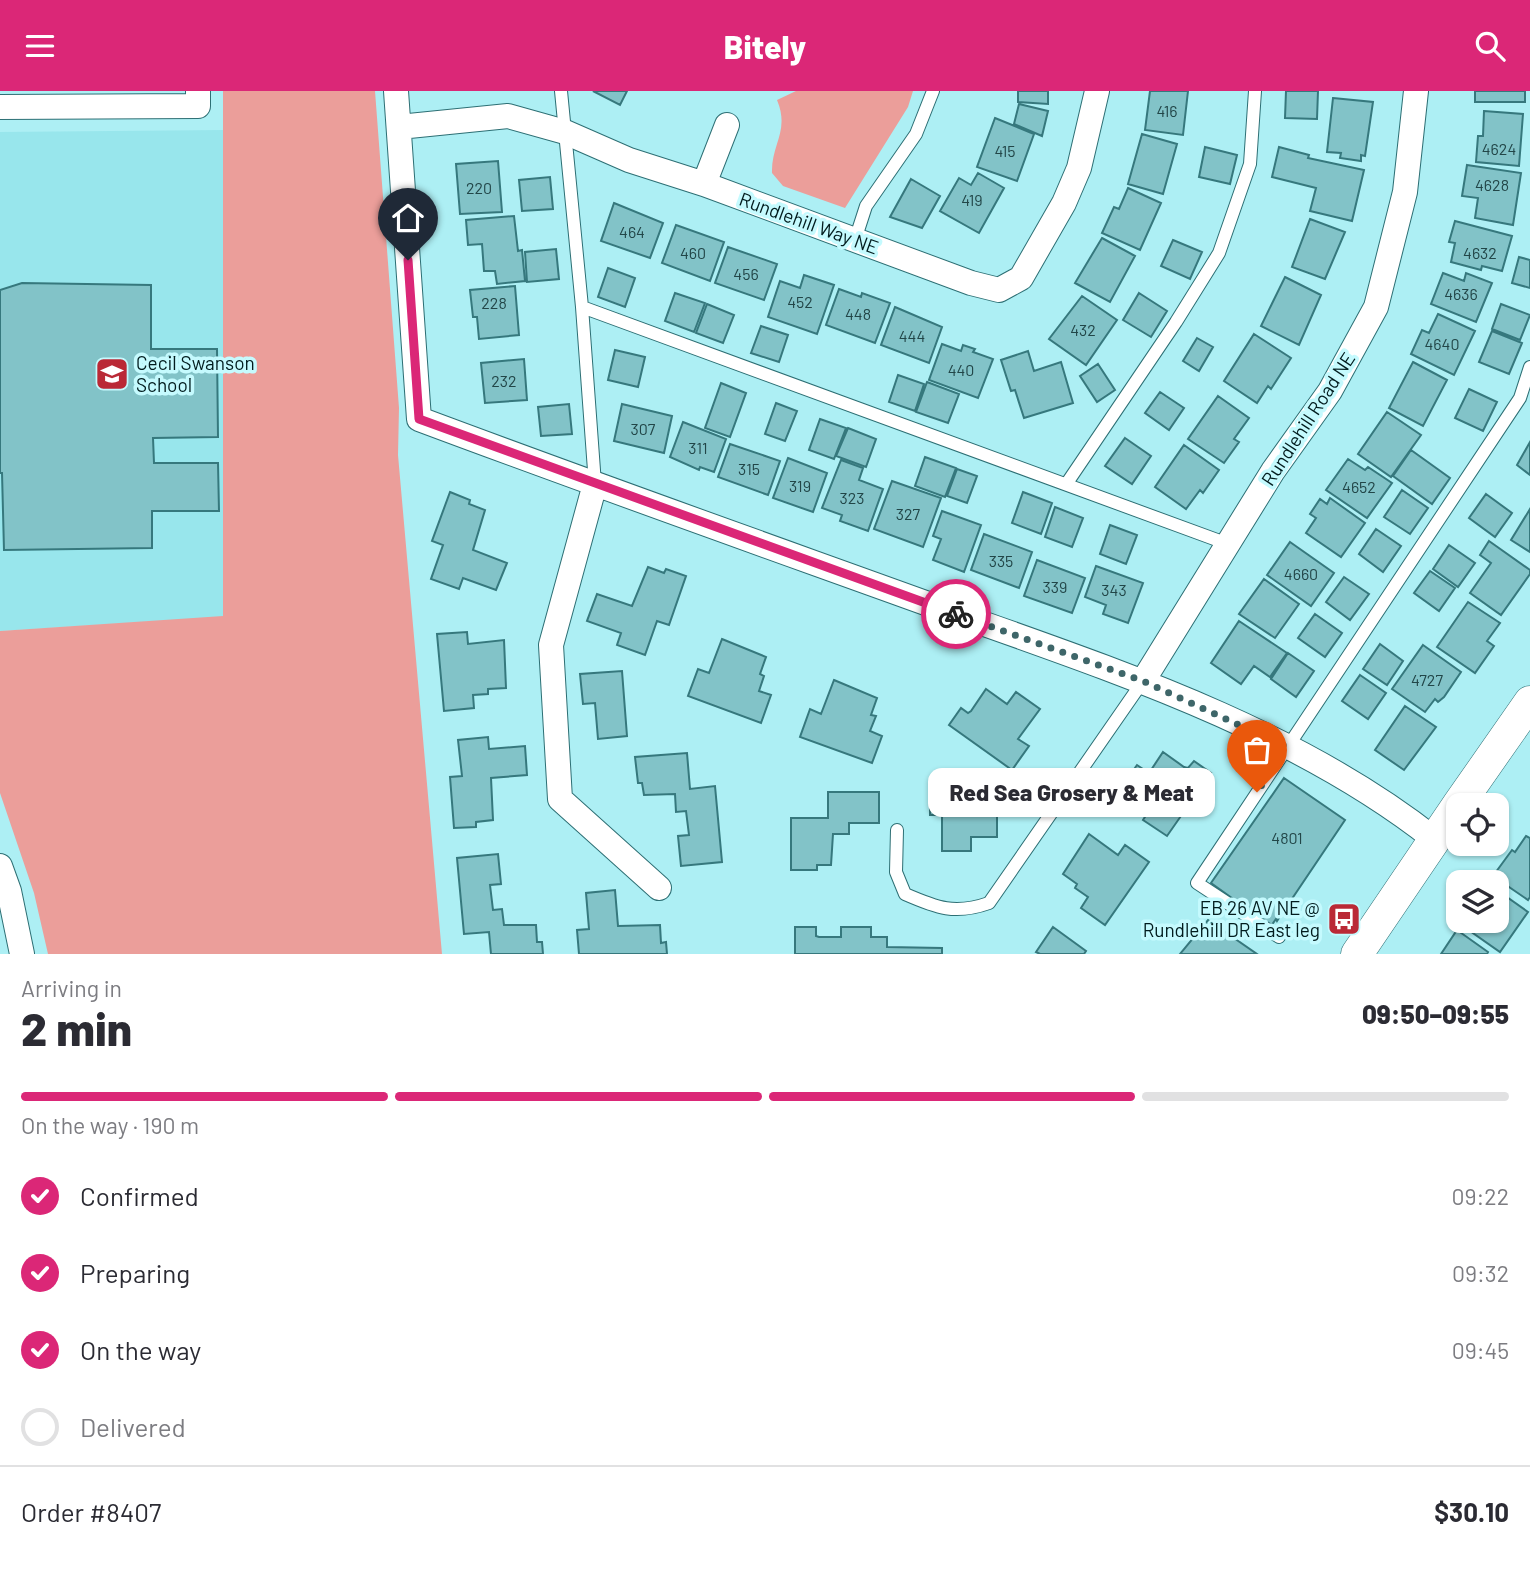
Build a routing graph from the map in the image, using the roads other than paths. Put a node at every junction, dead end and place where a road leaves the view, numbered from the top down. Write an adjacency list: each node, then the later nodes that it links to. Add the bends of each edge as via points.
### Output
1 (198, 91): 8 (street, via 198,106)
2 (396, 91): 10 (street)
3 (561, 91): 11 (lane)
4 (933, 91): 13 (lane, via 916,134 866,206)
5 (1097, 91): 13 (street, Rundlehill Way NE, via 1079,168 1021,278 999,290)
6 (1255, 91): 16 (lane, via 1250,164 1219,253)
7 (1416, 91): 18 (street, Rundlehill Road NE, via 1405,193 1376,307 1331,391)
8 (0, 107)
9 (727, 125): 12 (street)
10 (399, 127): 11 (street, Rundlehill Way NE, via 508,116); 17 (street, via 419,419)
11 (565, 132): 12 (street, Rundlehill Way NE, via 629,160); 14 (lane)
12 (704, 184): 13 (street, Rundlehill Way NE)
13 (855, 240)
14 (582, 307): 16 (lane); 17 (lane)
15 (1530, 367): 21 (lane, via 1520,398)
16 (1067, 483): 18 (lane)
17 (595, 484): 19 (street); 27 (street, via 551,645 560,799)
18 (1228, 544): 19 (street, Rundlehill Road NE)
19 (1143, 681): 21 (street); 24 (lane, via 989,903 969,910 938,908 905,894 896,871)
20 (1530, 702): 22 (street)
21 (1287, 747): 25 (street, via 1376,797); 28 (lane, via 1197,883)
22 (1466, 793)
23 (1446, 822): 25 (street)
24 (897, 830)
25 (1434, 839): 30 (street)
26 (0, 866): 29 (street)
27 (659, 888)
28 (1279, 937)
29 (22, 954)
30 (1357, 954)

